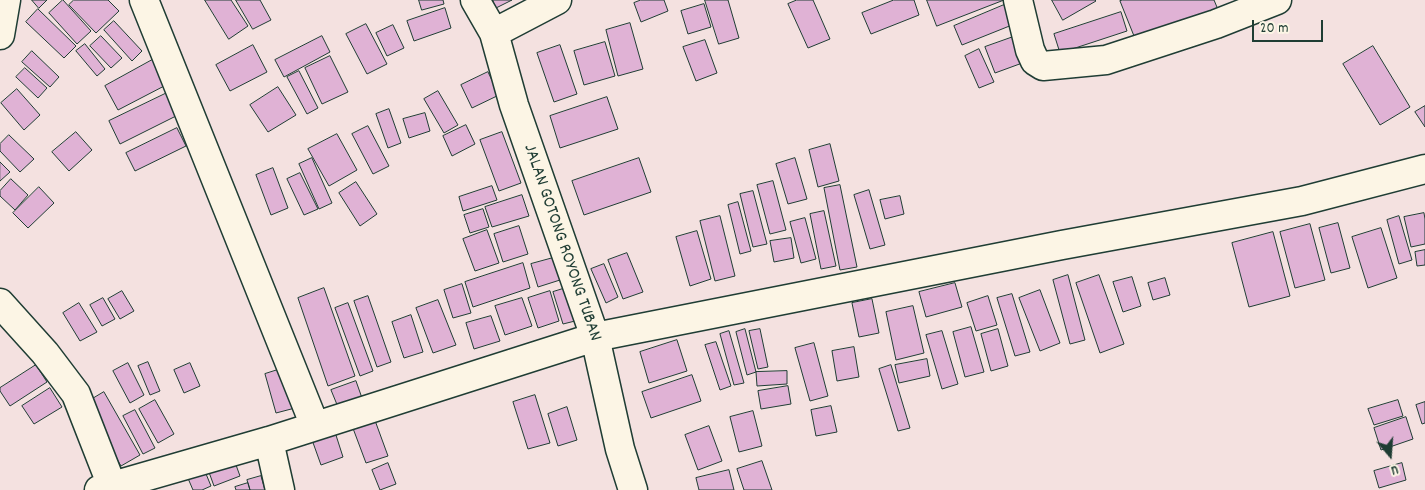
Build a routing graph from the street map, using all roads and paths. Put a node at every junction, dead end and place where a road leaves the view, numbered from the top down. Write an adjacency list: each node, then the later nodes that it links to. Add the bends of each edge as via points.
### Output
1 (6, 0): 8 (street)
2 (144, 0): 12 (street)
3 (475, 0): 7 (street, JALAN GOTONG ROYONG TUBAN)
4 (557, 0): 7 (street)
5 (1018, 0): 6 (street, via 1030,50 1035,61 1043,66 1106,60)
6 (1277, 0)
7 (494, 32): 11 (street, JALAN GOTONG ROYONG TUBAN, via 514,105)
8 (0, 35)
9 (1425, 169): 11 (street, via 1302,201)
10 (0, 303): 14 (street, via 76,394)
11 (595, 337): 12 (street); 16 (street, JALAN GOTONG ROYONG TUBAN, via 620,449)
12 (315, 426): 13 (street)
13 (269, 442): 14 (street); 15 (street)
14 (106, 488)
15 (280, 490)
16 (633, 490)

